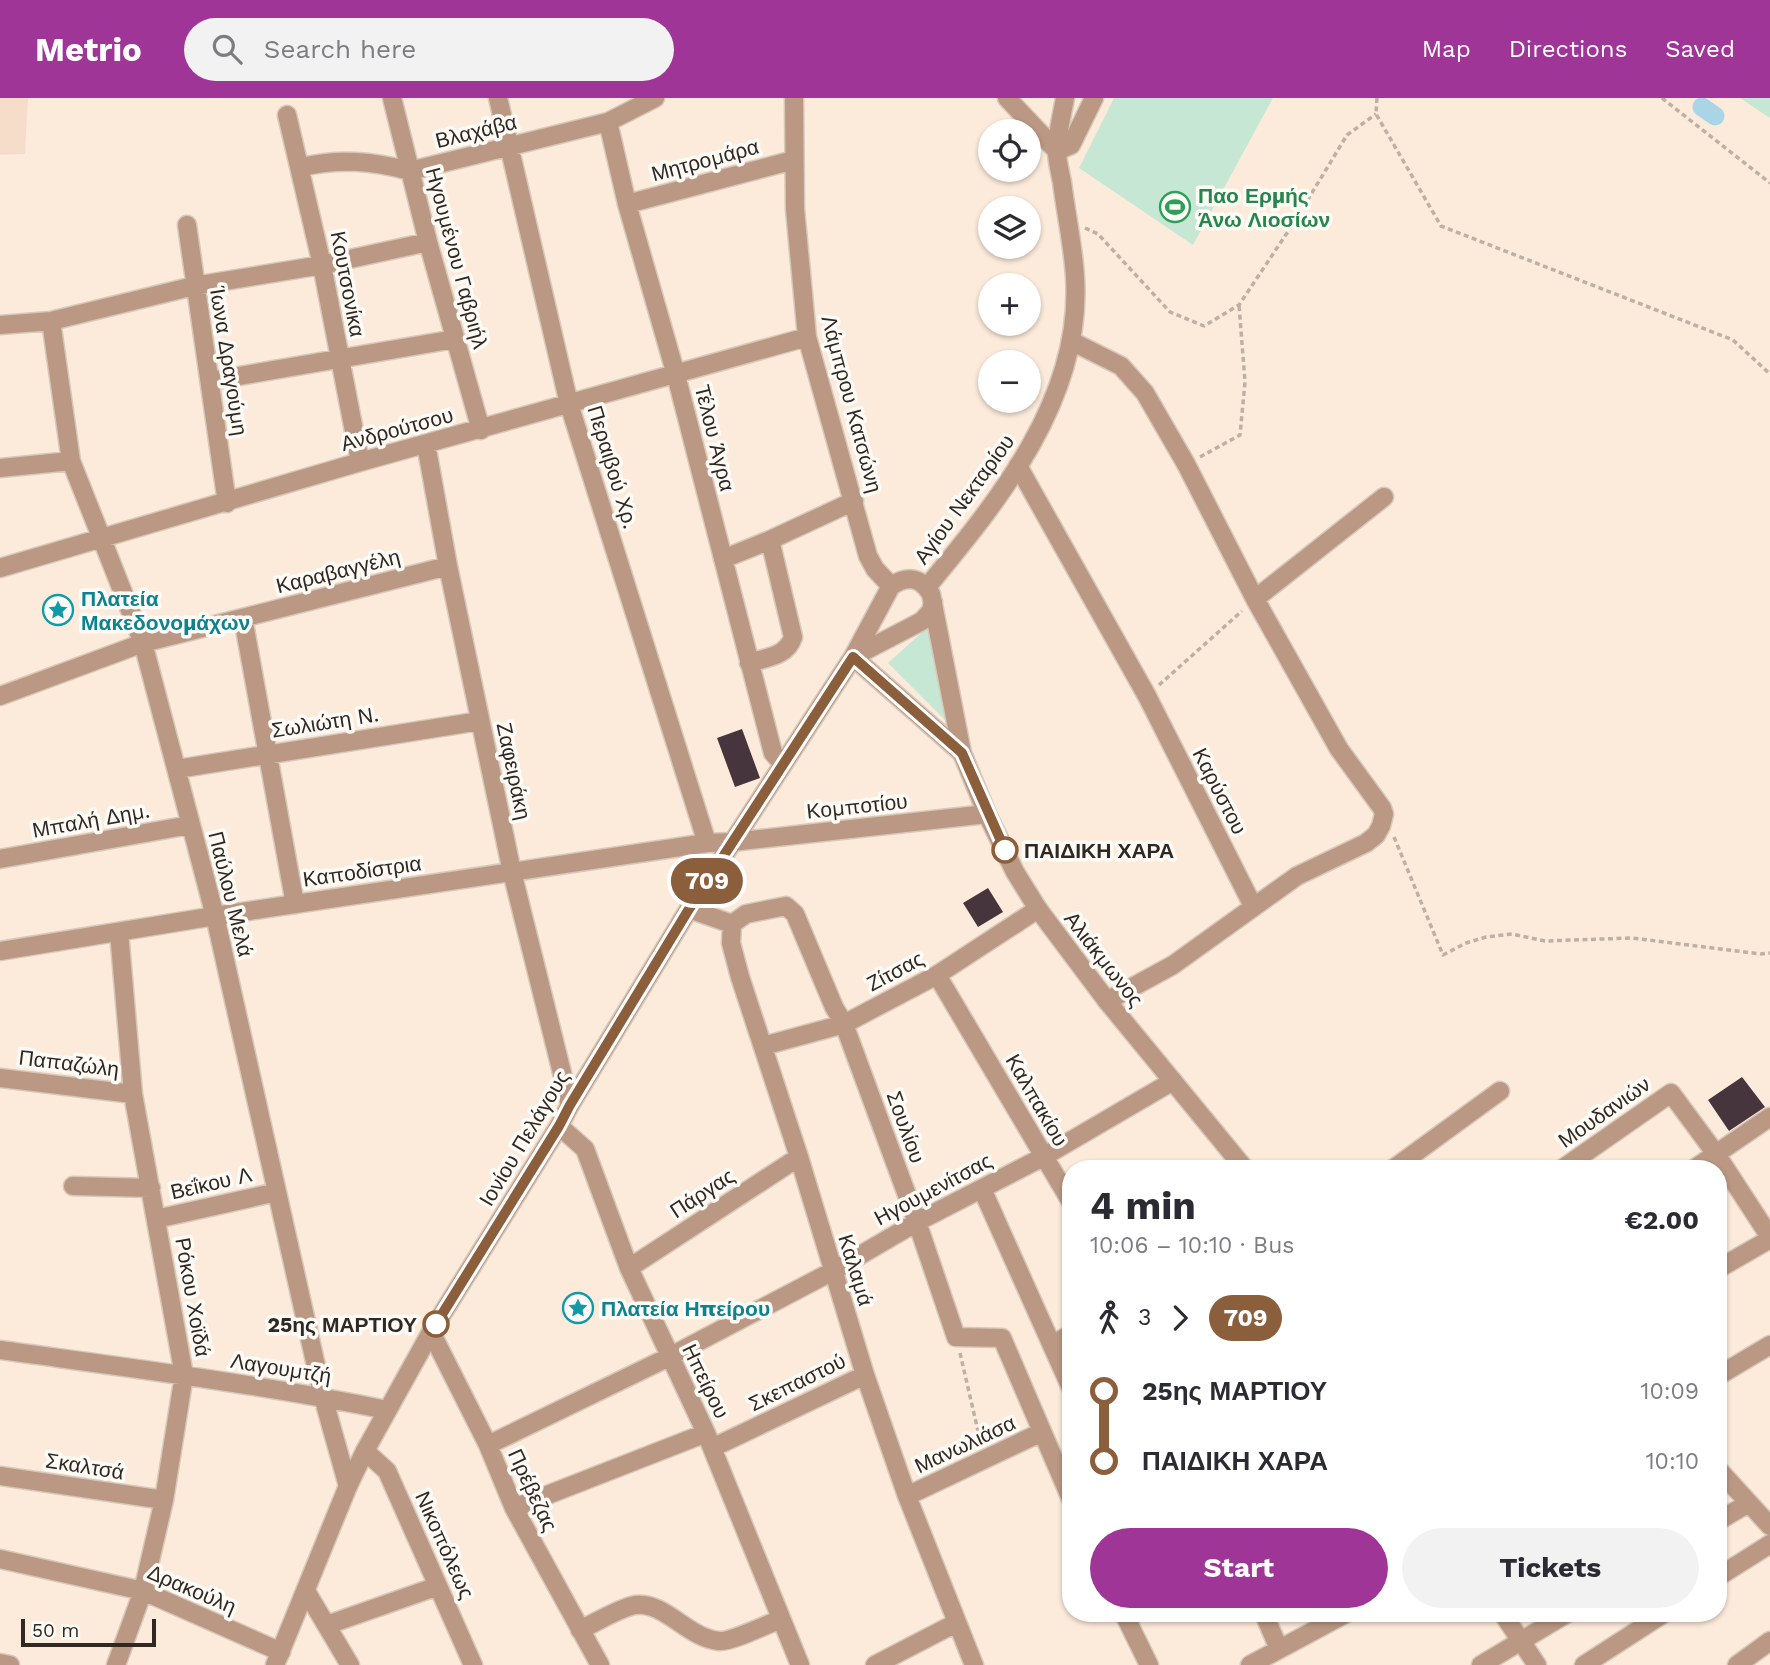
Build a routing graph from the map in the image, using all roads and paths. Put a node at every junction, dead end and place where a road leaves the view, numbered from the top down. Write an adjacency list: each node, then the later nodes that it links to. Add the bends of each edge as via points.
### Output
1 (392, 98): 17 (street, Ηγουμένου Γαβριήλ)
2 (498, 98): 13 (street, Περαιβού Χρ.)
3 (655, 98): 12 (street, Βλαχάβα)
4 (795, 98): 15 (street, Λάμπρου Κατσώνη)
5 (1007, 98): 14 (street)
6 (1065, 98): 14 (street, Αγίου Νεκταρίου)
7 (1094, 98): 14 (street, via 1071,145)
8 (1377, 98): 10 (path)
9 (1662, 98): 18 (path)
10 (1376, 114): 25 (path, via 1347,135); 32 (path, via 1441,226 1733,340)
11 (287, 115): 16 (street, Κουτσονίκα)
12 (608, 122): 13 (street, Βλαχάβα); 19 (street, Τέλου Άγρα)
13 (509, 147): 17 (street, Βλαχάβα); 35 (street, Περαιβού Χρ.)
14 (1057, 151): 20 (street, Αγίου Νεκταρίου)
15 (794, 160): 19 (street, Μητρομάρα); 28 (street, Λάμπρου Κατσώνη)
16 (301, 167): 17 (street, Βλαχάβα, via 349,160); 23 (street, Κουτσονίκα)
17 (410, 170): 22 (street, Ηγουμένου Γαβριήλ)
18 (1770, 183)
19 (627, 204): 33 (street, Τέλου Άγρα)
20 (1067, 221): 25 (path, via 1098,234 1170,312 1204,326); 30 (street, Αγίου Νεκταρίου, via 1076,280)
21 (187, 225): 24 (street, Ίωνα Δραγούμη)
22 (428, 242): 23 (street); 29 (street, Ηγουμένου Γαβριήλ)
23 (323, 265): 24 (street); 31 (street, Κουτσονίκα)
24 (194, 285): 26 (street); 34 (street, Ίωνα Δραγούμη)
25 (1239, 305): 40 (path, via 1245,382 1240,435)
26 (51, 321): 27 (street); 38 (street, Παύλου Μελά)
27 (0, 325)
28 (807, 337): 33 (street, Ανδρούτσου); 44 (street, Λάμπρου Κατσώνη)
29 (454, 340): 31 (street); 36 (street, Ηγουμένου Γαβριήλ)
30 (1071, 341): 40 (street, via 1121,366 1134,379); 41 (street, Αγίου Νεκταρίου, via 1041,427)
31 (339, 360): 34 (street); 39 (street, Κουτσονίκα)
32 (1770, 374)
33 (676, 375): 35 (street, Ανδρούτσου); 48 (street, Τέλου Άγρα)
34 (210, 381): 45 (street, Ίωνα Δραγούμη)
35 (569, 404): 36 (street, Ανδρούτσου); 69 (street, Περαιβού Χρ.)
36 (481, 430): 37 (street, Ανδρούτσου)
37 (426, 444): 39 (street, Ανδρούτσου); 49 (street, Ζαφειράκη)
38 (71, 461): 42 (street); 46 (street, Παύλου Μελά)
39 (359, 462): 45 (street, Ανδρούτσου)
40 (1186, 464): 53 (street)
41 (1018, 467): 52 (street, Αγίου Νεκταρίου); 59 (street, Καρύστου)
42 (0, 468)
43 (1384, 497): 53 (street)
44 (854, 501): 47 (street); 51 (street, Λάμπρου Κατσώνη, via 868,556)
45 (227, 503): 46 (street, Ανδρούτσου)
46 (102, 540): 50 (street, Ανδρούτσου); 55 (street, Παύλου Μελά)
47 (770, 540): 48 (street); 57 (street, via 793,636 785,652)
48 (723, 559): 57 (street, Τέλου Άγρα)
49 (448, 566): 54 (street, Καραβαγγέλη); 60 (street, Ζαφειράκη)
50 (0, 568)
51 (891, 586): 52 (street, Αγίου Νεκταρίου, via 908,578 921,582); 56 (street)
52 (930, 595): 56 (street, Αγίου Νεκταρίου, via 931,611 922,621); 61 (street, Αλιάκμωνος)
53 (1255, 599): 59 (path); 67 (street, via 1339,749 1382,808)
54 (243, 618): 55 (street, Καραβαγγέλη); 62 (street)
55 (143, 643): 58 (street, Καραβαγγέλη); 64 (street, Παύλου Μελά)
56 (853, 657): 61 (street, Αλιάκμωνος); 63 (street, Ιονίου Πελάγους)
57 (750, 663): 63 (street, Τέλου Άγρα, via 772,753)
58 (0, 696)
59 (1147, 696): 73 (street, Καρύστου)
60 (480, 721): 62 (street, Σωλιώτη Ν.); 71 (street, Ζαφειράκη)
61 (962, 753): 65 (street, Αλιάκμωνος)
62 (268, 754): 64 (street, Σωλιώτη Ν.); 72 (street)
63 (782, 763): 68 (street, Ιονίου Πελάγους)
64 (177, 769): 66 (street, Παύλου Μελά)
65 (988, 814): 68 (street, Κομποτίου); 75 (street, Αλιάκμωνος)
66 (190, 825): 70 (street, Μπαλή Δημ.); 76 (street, Παύλου Μελά)
67 (1381, 826): 73 (street, via 1366,844 1297,876); 80 (path, via 1393,834 1443,955 1466,943 1512,934 1545,941 1632,938)
68 (732, 842): 69 (street, Καποδίστρια); 74 (street, Ιονίου Πελάγους)
69 (707, 843): 71 (street, Καποδίστρια)
70 (0, 859)
71 (512, 872): 72 (street, Καποδίστρια); 89 (street, Ζαφειράκη)
72 (295, 904): 76 (street, Καποδίστρια)
73 (1253, 906): 82 (street, via 1173,965)
74 (689, 909): 77 (street); 89 (street, Ιονίου Πελάγους)
75 (1038, 909): 81 (street, Ζίτσας); 82 (street, Αλιάκμωνος)
76 (215, 916): 78 (street, Καποδίστρια); 105 (street, Παύλου Μελά)
77 (732, 924): 83 (street, Σουλίου, via 746,914 786,906 795,914); 84 (street, Καλαμά, via 731,943)
78 (119, 932): 79 (street, Καποδίστρια); 88 (street, Ρόκου Χοϊδά)
79 (0, 951)
80 (1770, 953)
81 (937, 975): 83 (street, Ζίτσας); 94 (street, Καλπακίου)
82 (1107, 1001): 86 (street, Αλιάκμωνος)
83 (844, 1024): 84 (street, Ζίτσας); 107 (street, Σουλίου)
84 (763, 1046): 93 (street, Καλαμά)
85 (0, 1078): 88 (street, Παπαζώλη)
86 (1173, 1081): 94 (street, Ηγουμενίτσας); 95 (street, Αλιάκμωνος)
87 (1500, 1091): 96 (street)
88 (133, 1094): 102 (street, Ρόκου Χοϊδά)
89 (570, 1105): 91 (street, Ιονίου Πελάγους)
90 (1770, 1117): 92 (street)
91 (559, 1126): 110 (street, Ηπείρου, via 585,1149); 112 (street, Ιονίου Πελάγους)
92 (1716, 1154): 97 (street, Μουδανιών, via 1671,1093); 98 (street); 99 (street)
93 (799, 1157): 110 (street, Πάργας); 111 (street, Καλαμά)
94 (1043, 1157): 103 (street, Καλπακίου); 104 (street, Ηγουμενίτσας)
95 (1238, 1160)
96 (1405, 1160)
97 (1576, 1160)
98 (1707, 1160)
99 (1720, 1160)
100 (1727, 1171): 108 (street)
101 (73, 1186): 102 (street)
102 (150, 1188): 106 (street, Ρόκου Χοϊδά)
103 (1062, 1188)
104 (982, 1189): 107 (street, Ηγουμενίτσας); 115 (street)
105 (277, 1192): 106 (street, Βεΐκου Λ); 123 (street, Παύλου Μελά)
106 (156, 1219): 121 (street, Ρόκου Χοϊδά)
107 (917, 1222): 111 (street, Ηγουμενίτσας); 113 (street, Σουλίου)
108 (1770, 1238): 109 (street)
109 (1727, 1264)
110 (629, 1268): 118 (street, Ηπείρου)
111 (833, 1271): 118 (street, Ηγουμενίτσας); 122 (street, Καλαμά)
112 (431, 1332): 124 (street, Ιονίου Πελάγους); 127 (street, Πρέβεζας)
113 (956, 1337): 125 (street, via 1002,1338); 129 (path)
114 (1062, 1339): 115 (street)
115 (1052, 1345): 119 (street)
116 (1770, 1345): 120 (street)
117 (0, 1350): 121 (street, Λαγουμτζή)
118 (669, 1357): 126 (street, Ηπείρου); 127 (street, Ηγουμενίτσας)
119 (1062, 1368)
120 (1727, 1371)
121 (184, 1375): 123 (street, Λαγουμτζή); 135 (street, Ρόκου Χοϊδά)
122 (864, 1375): 126 (street, Σκεπαστού); 134 (street, Καλαμά)
123 (323, 1397): 124 (street, Λαγουμτζή); 133 (street, Παύλου Μελά)
124 (387, 1410): 128 (street, Ιονίου Πελάγους)
125 (1042, 1433): 129 (street, Μανωλιάσα); 131 (street)
126 (709, 1441): 137 (street, Σκεπαστού); 146 (street, Ηπείρου)
127 (488, 1445): 137 (street, Πρέβεζας)
128 (365, 1451): 133 (street, Ιονίου Πελάγους); 143 (street, Νικοπόλεως, via 387,1472)
129 (984, 1459): 134 (street, Μανωλιάσα)
130 (0, 1476): 135 (street, Σκαλτσά)
131 (1062, 1479)
132 (1727, 1479): 136 (street)
133 (348, 1486): 145 (street, Ιονίου Πελάγους)
134 (907, 1496): 153 (street, Καλαμά)
135 (164, 1500): 144 (street, Ρόκου Χοϊδά)
136 (1749, 1503): 138 (street); 139 (street)
137 (514, 1508): 155 (street, Πρέβεζας)
138 (1727, 1516)
139 (1770, 1525)
140 (1770, 1544): 142 (street)
141 (0, 1559): 144 (street, Δρακούλη)
142 (1727, 1571)
143 (438, 1586): 154 (street); 164 (street, Νικοπόλεως)
144 (143, 1591): 159 (street, Δρακούλη); 162 (street, Ρόκου Χοϊδά)
145 (306, 1591): 154 (street); 159 (street, Ιονίου Πελάγους)
146 (781, 1619): 155 (street, via 722,1641 689,1631 649,1606 634,1605); 166 (street, Ηπείρου)
147 (1128, 1622): 169 (street)
148 (1267, 1622): 158 (street)
149 (1330, 1622): 158 (street)
150 (1509, 1622): 156 (street)
151 (1552, 1622): 156 (street)
152 (1651, 1622): 173 (street)
153 (956, 1623): 167 (street); 168 (street, Καλαμά)
154 (327, 1625): 163 (street)
155 (580, 1630): 165 (street, Πρέβεζας)
156 (1522, 1640): 171 (street); 172 (street)
157 (1770, 1640): 174 (street)
158 (1279, 1649): 170 (street)
159 (278, 1659)
160 (0, 1663): 161 (street)
161 (10, 1665)
162 (116, 1665)
163 (350, 1665)
164 (473, 1665)
165 (600, 1665)
166 (800, 1665)
167 (876, 1665)
168 (974, 1665)
169 (1149, 1665)
170 (1250, 1665)
171 (1481, 1665)
172 (1537, 1665)
173 (1584, 1665)
174 (1737, 1665)

